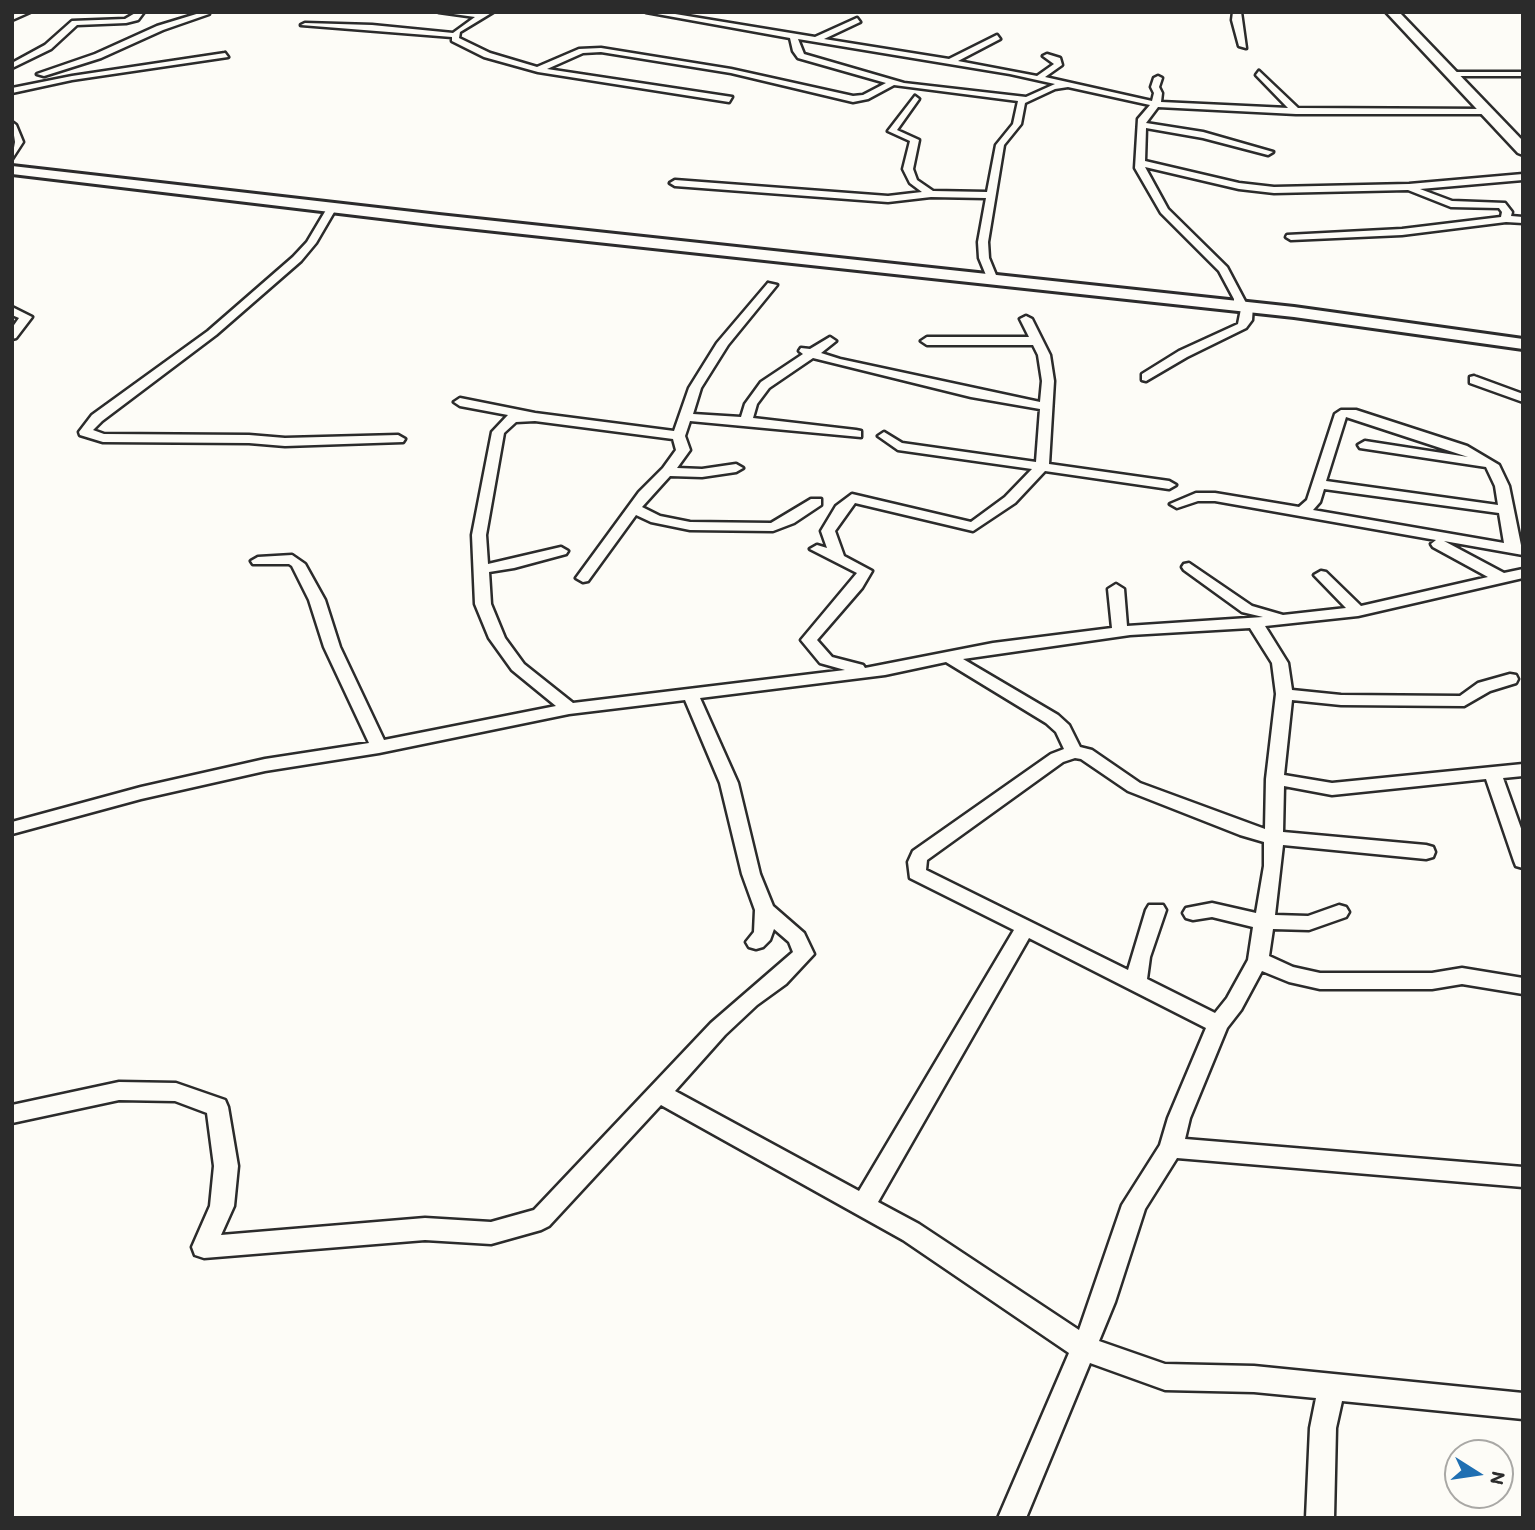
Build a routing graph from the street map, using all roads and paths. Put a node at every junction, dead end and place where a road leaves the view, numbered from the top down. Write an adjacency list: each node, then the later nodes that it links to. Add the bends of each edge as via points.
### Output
1 (27, 12): 10 (street)
2 (141, 12): 21 (street, via 126,22 75,23 48,47)
3 (442, 12): 9 (street)
4 (649, 12): 14 (street)
5 (1237, 12): 17 (street)
6 (1392, 12): 24 (main road)
7 (1400, 12): 24 (main road)
8 (205, 14): 30 (street, via 43,73 19,84)
9 (486, 14): 13 (street)
10 (12, 18)
11 (857, 20): 16 (street)
12 (305, 25): 13 (street)
13 (454, 35): 22 (street, via 487,55)
14 (794, 37): 16 (street); 28 (street, via 798,53 804,57)
15 (997, 37): 20 (street)
16 (815, 40): 20 (street)
17 (1243, 46)
18 (225, 55): 30 (street)
19 (1046, 56): 26 (street, via 1058,65)
20 (948, 63): 26 (street)
21 (12, 66)
22 (538, 69): 28 (street, via 582,51 601,50 731,71 853,99); 32 (street)
23 (1259, 73): 36 (street)
24 (1453, 74): 25 (street); 37 (main road); 40 (main road)
25 (1523, 74)
26 (1039, 78): 29 (street)
27 (1158, 78): 35 (street)
28 (893, 82): 34 (street)
29 (1054, 84): 34 (street); 35 (street)
30 (23, 87): 31 (street)
31 (12, 91)
32 (729, 99)
33 (915, 99): 50 (street, via 892,131 915,140 908,169 913,181)
34 (1023, 101): 51 (street, via 1017,124 1000,145)
35 (1156, 104): 36 (street); 39 (street)
36 (1296, 111): 37 (street)
37 (1486, 112): 42 (main road)
38 (12, 125): 41 (street)
39 (1141, 125): 43 (street); 45 (street)
40 (1523, 140)
41 (16, 144): 44 (street)
42 (1523, 149)
43 (1268, 152)
44 (12, 156)
45 (1140, 163): 49 (street, via 1275,190); 58 (street, via 1164,211 1223,268)
46 (12, 170): 52 (street)
47 (1523, 177): 49 (street)
48 (675, 183): 50 (street, via 888,199)
49 (1409, 187): 53 (street, via 1451,204 1502,205)
50 (931, 194): 51 (street)
51 (991, 195): 56 (street, via 983,242)
52 (332, 207): 56 (street); 78 (street, via 297,259 85,432 103,438)
53 (1506, 219): 54 (street); 55 (street, via 1402,232)
54 (1523, 220)
55 (1291, 237)
56 (993, 280): 58 (street)
57 (772, 285): 73 (street, via 723,343 695,388)
58 (1244, 306): 65 (street); 67 (street, via 1242,326)
59 (12, 310): 61 (street, via 26,317)
60 (1026, 319): 64 (street)
61 (12, 336)
62 (830, 341): 66 (street)
63 (927, 341): 64 (street)
64 (1037, 341): 71 (street, via 1048,381)
65 (1523, 344)
66 (808, 352): 71 (street, via 1004,401); 74 (street, via 765,385 751,404)
67 (1146, 377)
68 (1474, 380): 69 (street)
69 (1523, 398)
70 (460, 402): 72 (street)
71 (1047, 407): 81 (street)
72 (535, 417): 76 (street); 98 (street, via 513,418 498,432 479,535)
73 (686, 417): 74 (street); 76 (street)
74 (746, 421): 75 (street)
75 (856, 434)
76 (679, 436): 83 (street, via 683,450)
77 (884, 436): 81 (street, via 898,446)
78 (398, 439)
79 (1365, 445): 80 (street)
80 (1492, 466): 84 (street, via 1462,449 1345,413); 89 (street, via 1499,477)
81 (1042, 467): 85 (street); 95 (street, via 1010,500 973,527 852,498 828,531)
82 (736, 468): 83 (street)
83 (667, 472): 88 (street)
84 (1318, 484): 89 (street); 90 (street, via 1313,502)
85 (1169, 485)
86 (816, 502): 88 (street, via 774,527 690,526)
87 (1177, 504): 90 (street, via 1215,496)
88 (635, 509): 101 (street)
89 (1505, 510): 93 (street)
90 (1301, 513): 93 (street)
91 (1438, 544): 102 (street)
92 (817, 549): 95 (street)
93 (1517, 550)
94 (561, 551): 98 (street)
95 (836, 557): 109 (street, via 864,571 809,640 826,660)
96 (258, 561): 114 (street, via 292,559 298,564)
97 (1189, 567): 105 (street, via 1247,609)
98 (481, 569): 113 (street, via 483,604 497,638 517,667)
99 (1523, 573): 102 (street)
100 (1321, 575): 104 (street)
101 (583, 578)
102 (1502, 578): 104 (street)
103 (1116, 589): 107 (street)
104 (1358, 611): 105 (street)
105 (1286, 618): 106 (street)
106 (1255, 623): 107 (street); 112 (street, via 1280,663)
107 (1120, 632): 108 (street)
108 (950, 658): 109 (street); 115 (street, via 1052,719 1063,729)
109 (871, 671): 111 (street)
110 (1510, 679): 112 (street, via 1484,687 1464,701)
111 (690, 693): 113 (street); 123 (street, via 729,783 751,874)
112 (1284, 695): 118 (street)
113 (569, 709): 114 (street)
114 (379, 747): 119 (street, via 265,765)
115 (1074, 752): 120 (street, via 1086,754 1134,787 1230,826); 128 (street, via 1057,758 917,862 917,873)
116 (1523, 770): 117 (street)
117 (1493, 774): 118 (street, via 1332,789); 122 (street)
118 (1275, 779): 120 (street)
119 (12, 828)
120 (1274, 838): 121 (street); 127 (street)
121 (1426, 852)
122 (1523, 860)
123 (765, 910): 129 (street, via 763,935); 134 (street, via 797,938 804,954 718,1029)
124 (1156, 910): 131 (street)
125 (1339, 912): 127 (street, via 1309,923)
126 (1193, 913): 127 (street, via 1213,909)
127 (1264, 922): 130 (street)
128 (1025, 928): 131 (street); 138 (street)
129 (756, 943)
130 (1258, 960): 132 (street, via 1320,981 1432,981 1462,976); 133 (street)
131 (1136, 985): 133 (street)
132 (1523, 986)
133 (1218, 1024): 136 (street)
134 (659, 1093): 135 (street, via 541,1219 491,1233 425,1229 204,1247 222,1206 225,1179 218,1107 176,1092 119,1091); 138 (street)
135 (12, 1114)
136 (1171, 1148): 137 (street); 139 (street, via 1134,1205)
137 (1523, 1177)
138 (863, 1205): 139 (street)
139 (1084, 1348): 140 (street, via 1165,1377); 142 (street)
140 (1332, 1387): 141 (street); 143 (street, via 1323,1428)
141 (1523, 1406)
142 (1012, 1518)
143 (1320, 1518)

